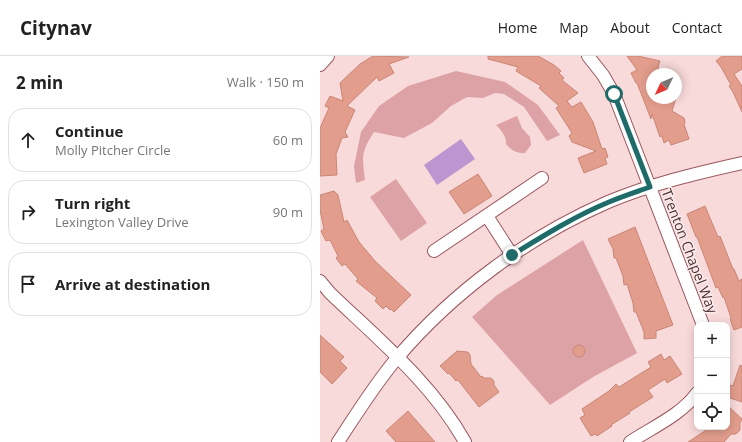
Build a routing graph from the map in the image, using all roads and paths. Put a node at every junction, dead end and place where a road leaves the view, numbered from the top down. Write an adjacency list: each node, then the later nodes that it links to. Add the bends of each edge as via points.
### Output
1 (328, 56): 3 (street)
2 (588, 56): 6 (street, Trenton Chapel Way, via 614,94)
3 (320, 65)
4 (742, 163): 6 (street)
5 (542, 178): 7 (street)
6 (650, 187): 9 (street, via 586,213); 11 (street, Trenton Chapel Way)
7 (486, 216): 8 (street); 9 (street)
8 (434, 251)
9 (512, 255): 12 (street, via 452,301)
10 (320, 281): 12 (street)
11 (702, 322)
12 (397, 358): 14 (street); 15 (street, via 439,402)
13 (696, 394): 16 (street, via 681,410)
14 (338, 442)
15 (465, 442)
16 (630, 442)

